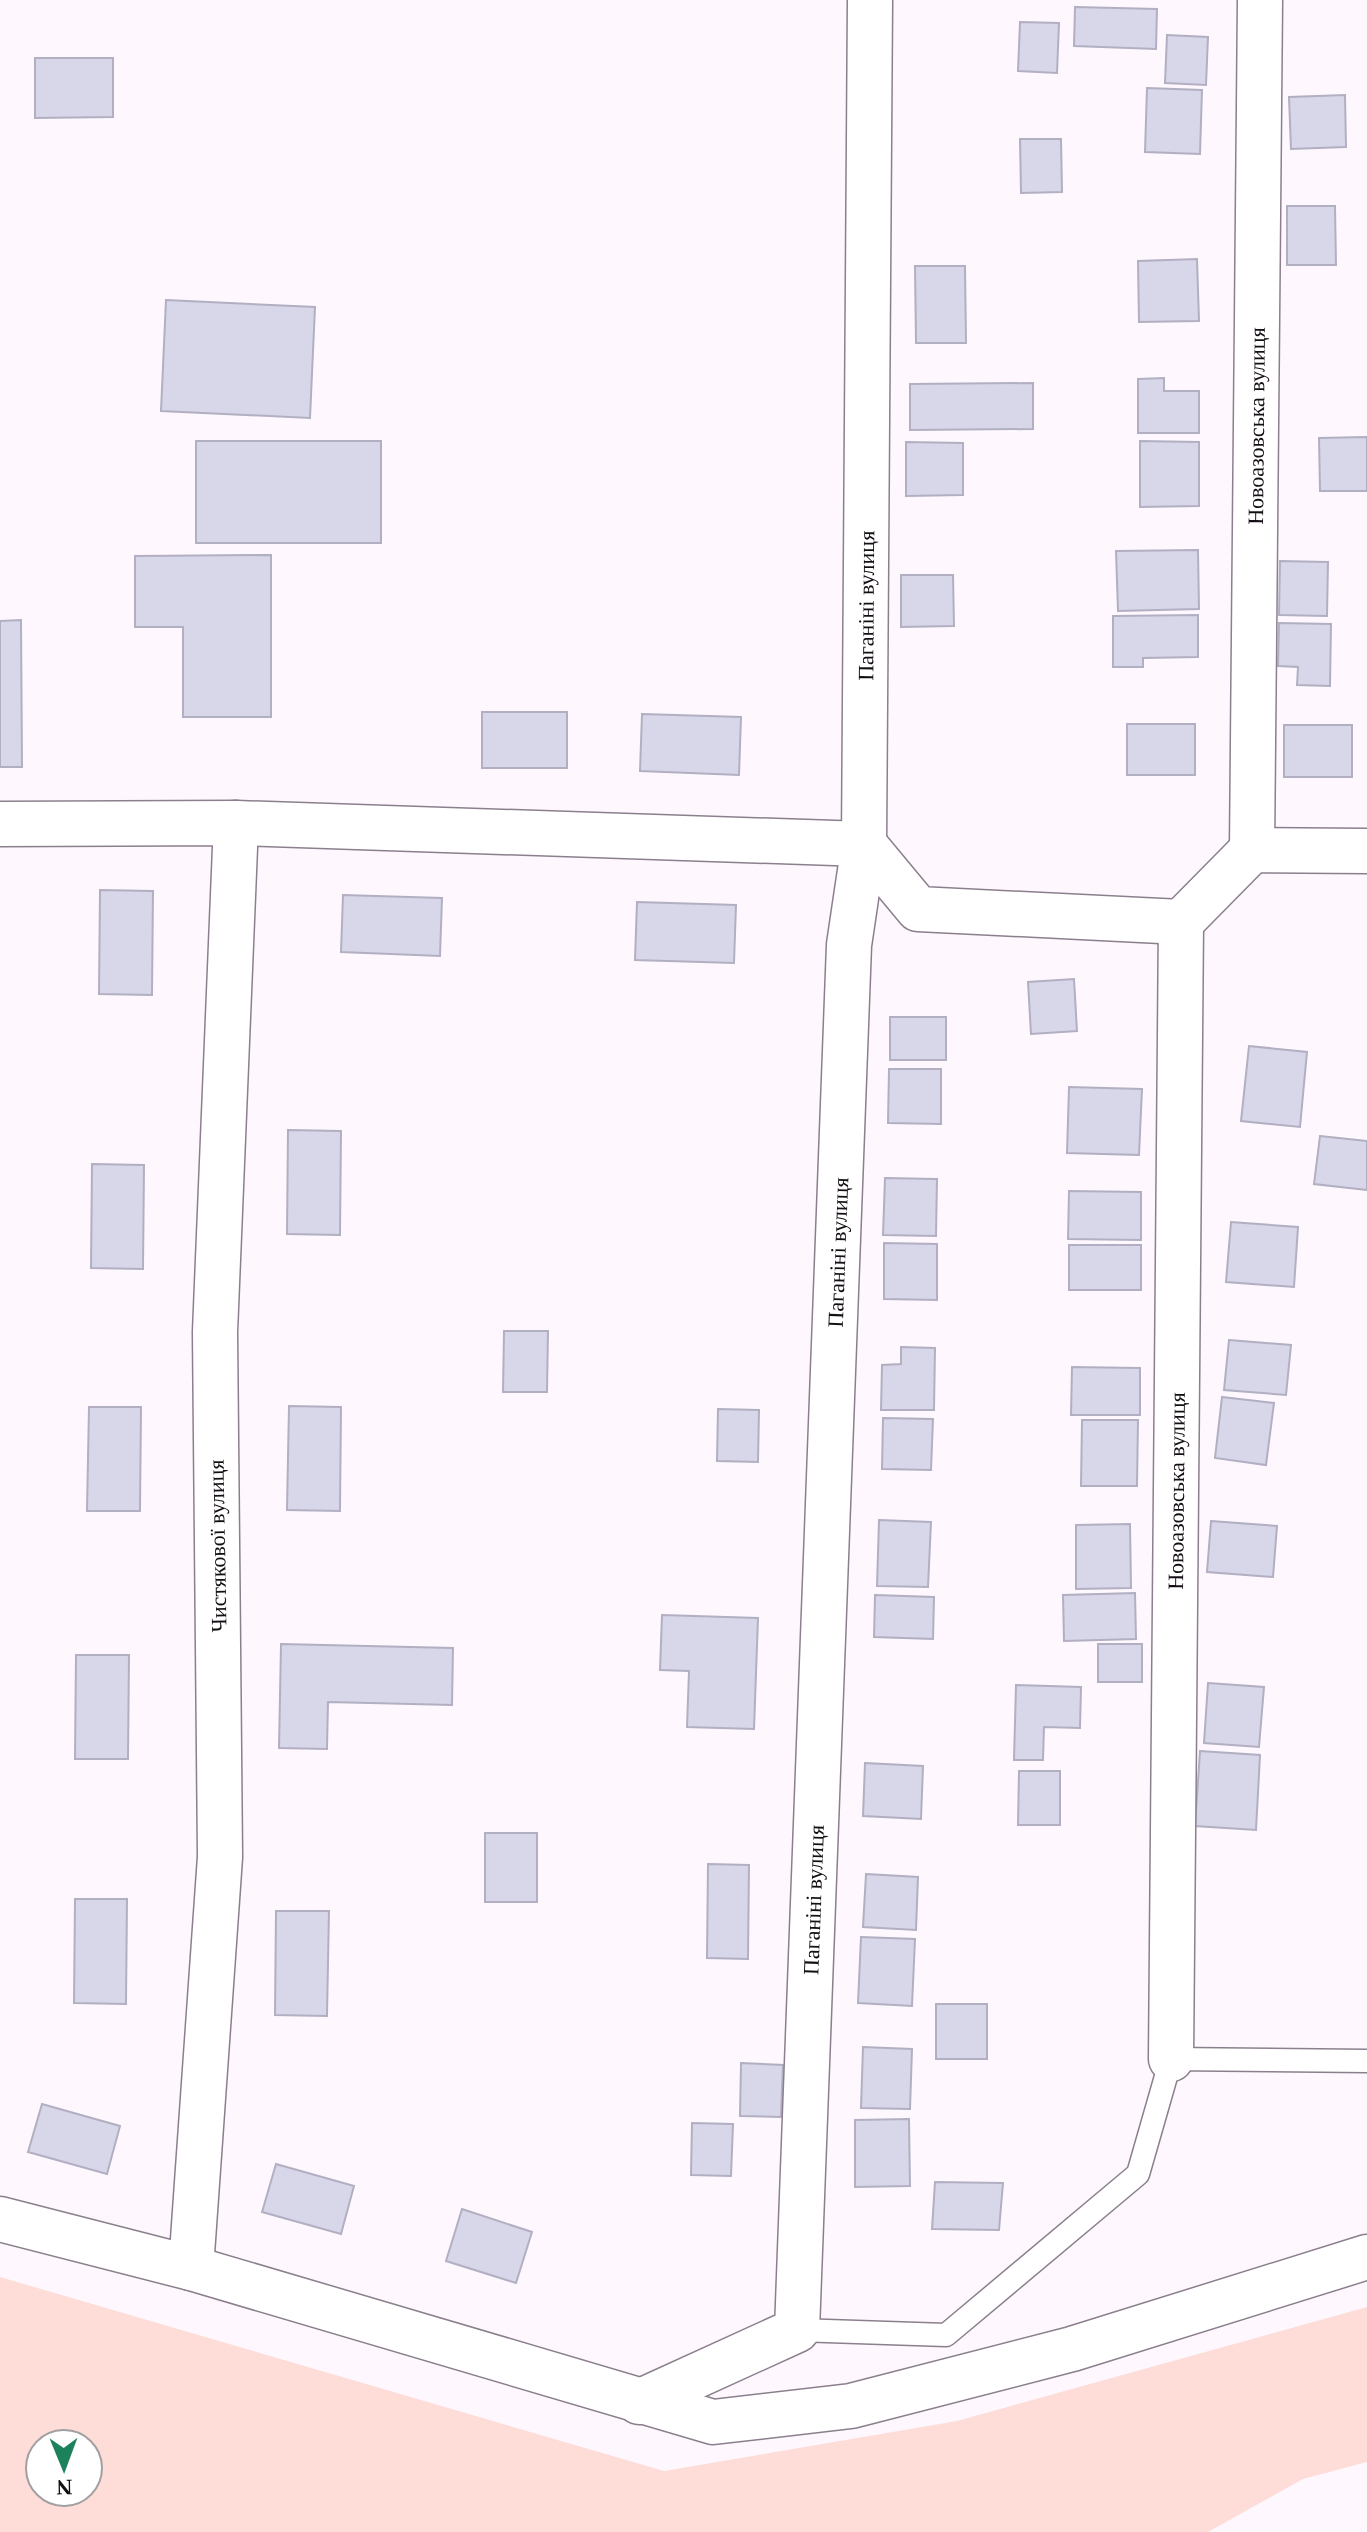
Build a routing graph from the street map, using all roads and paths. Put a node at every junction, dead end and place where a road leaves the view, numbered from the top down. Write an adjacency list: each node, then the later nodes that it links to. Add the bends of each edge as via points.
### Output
1 (870, 0): 5 (street, Паганіні вулиця)
2 (1260, 0): 6 (street, Новоазовська вулиця)
3 (236, 823): 4 (street); 5 (street); 13 (street, Чистякової вулиця, via 215,1332 220,1857)
4 (0, 824)
5 (864, 844): 8 (street, via 918,909); 14 (street, Паганіні вулиця, via 849,945)
6 (1252, 850): 7 (street); 8 (street)
7 (1367, 851)
8 (1181, 922): 9 (street, Новоазовська вулиця)
9 (1171, 2059): 10 (lane); 14 (lane, via 1138,2174 946,2335)
10 (1367, 2061)
11 (0, 2219): 13 (street)
12 (1367, 2257): 15 (street, via 1072,2349 851,2406 713,2422)
13 (191, 2268): 15 (street)
14 (797, 2330): 15 (street)
15 (639, 2402)

